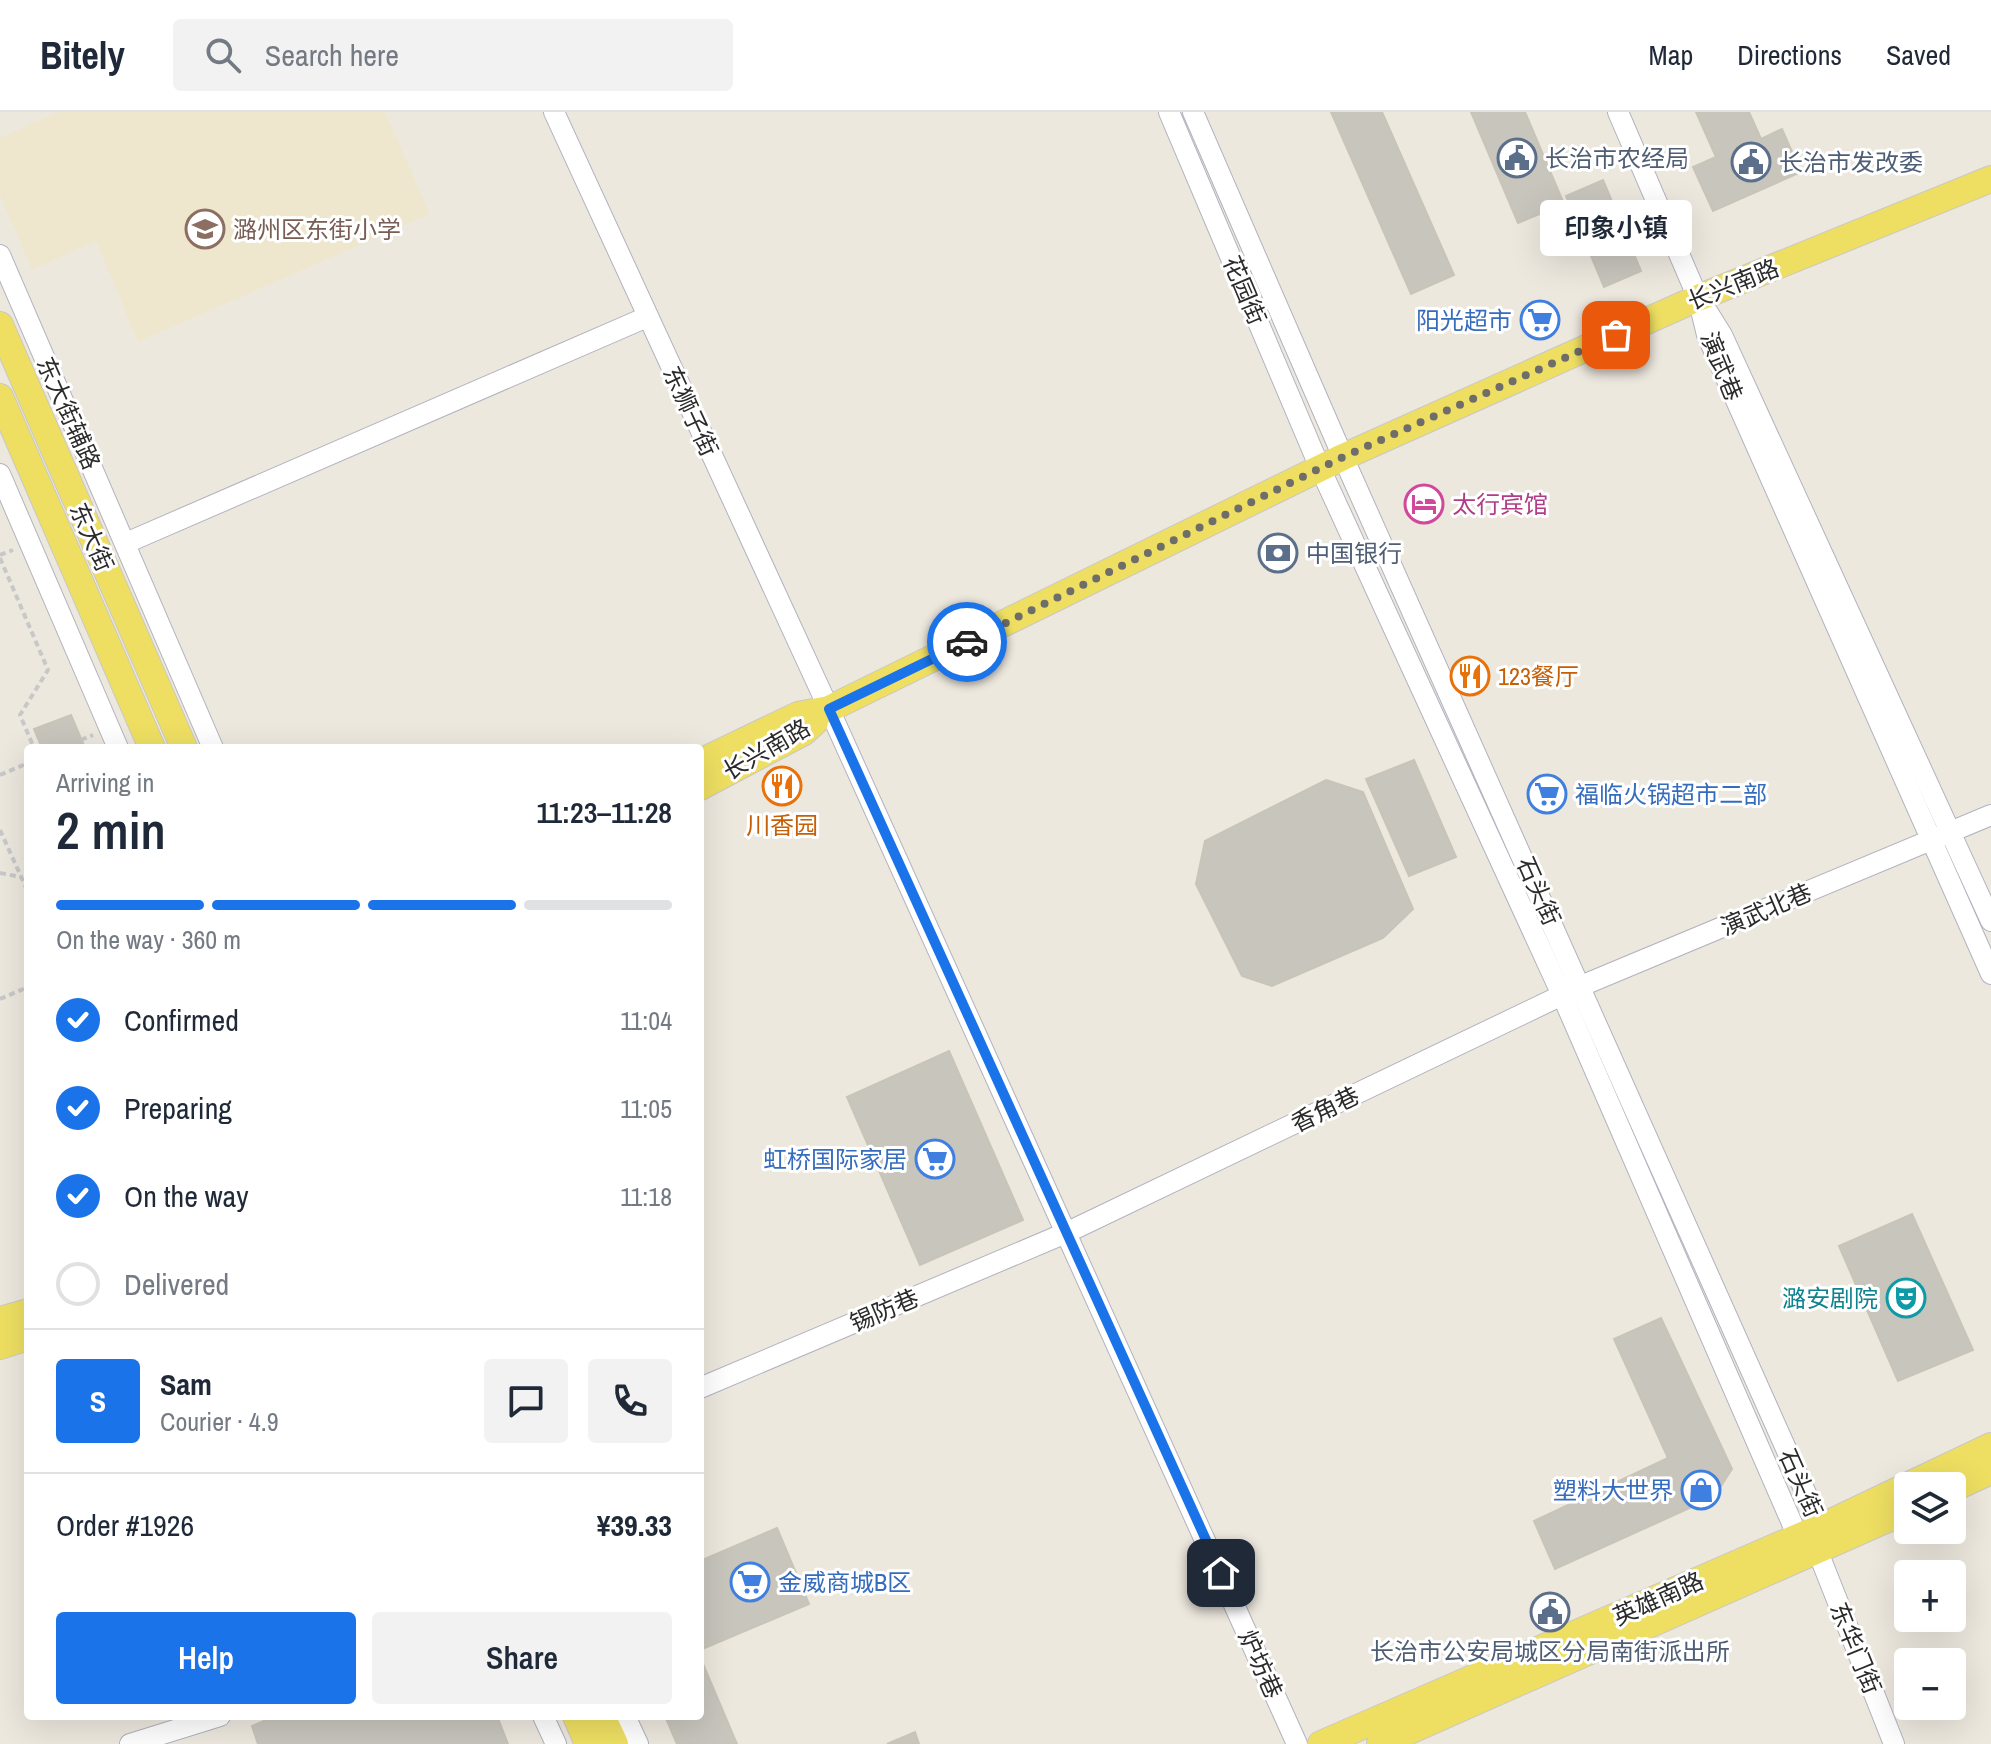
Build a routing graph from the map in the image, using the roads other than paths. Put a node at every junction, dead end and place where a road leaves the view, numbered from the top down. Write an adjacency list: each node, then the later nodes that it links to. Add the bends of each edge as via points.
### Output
1 (554, 112): 8 (street, 东狮子街)
2 (1169, 112): 11 (street, 花园街)
3 (1193, 112): 11 (street, 花园街)
4 (1618, 112): 7 (street)
5 (1991, 179): 7 (main road, 长兴南路)
6 (0, 255): 13 (street, 东大街辅路)
7 (1698, 298): 11 (main road, 长兴南路); 22 (street, 演武巷, via 1722,335); 23 (street, 演武巷, via 1707,335)
8 (647, 317): 13 (street); 14 (street, 东狮子街)
9 (0, 325): 17 (main road, 东大街)
10 (0, 397): 16 (main road, 东大街)
11 (1331, 463): 14 (main road, 长兴南路); 26 (street, 石头街); 27 (street, 石头街)
12 (0, 474): 15 (street)
13 (126, 543): 18 (street, 东大街辅路)
14 (829, 709): 19 (main road, 长兴南路, via 798,715); 20 (main road, 长兴南路, via 804,732); 28 (street, 炉坊巷)
15 (116, 744)
16 (150, 744)
17 (182, 744)
18 (211, 744)
19 (704, 760)
20 (704, 785)
21 (1991, 815): 22 (street, 演武北巷)
22 (1950, 832): 23 (street, 演武北巷); 24 (street, 演武巷)
23 (1930, 840): 25 (street, 演武巷); 26 (street, 演武北巷)
24 (1991, 921)
25 (1991, 974)
26 (1581, 986): 27 (street, 香角巷); 38 (street, 石头街)
27 (1562, 995): 28 (street, 香角巷); 38 (street, 石头街)
28 (1068, 1232): 33 (street, 锡防巷); 49 (street, 炉坊巷)
29 (24, 1313): 30 (main road)
30 (0, 1320)
31 (24, 1338): 32 (main road)
32 (0, 1346)
33 (704, 1386)
34 (1991, 1446): 38 (main road, 英雄南路)
35 (1991, 1471): 36 (main road)
36 (1966, 1483)
37 (1894, 1514): 38 (main road, 英雄南路)
38 (1812, 1539): 50 (main road, 英雄南路); 51 (main road, 英雄南路); 52 (street, 东华门街)
39 (207, 1720): 44 (street)
40 (545, 1720): 45 (street)
41 (578, 1720): 46 (main road)
42 (604, 1720): 47 (main road)
43 (627, 1720): 48 (street)
44 (130, 1744)
45 (556, 1744)
46 (588, 1744)
47 (615, 1744)
48 (638, 1744)
49 (1297, 1744)
50 (1321, 1744)
51 (1380, 1744)
52 (1894, 1744)

